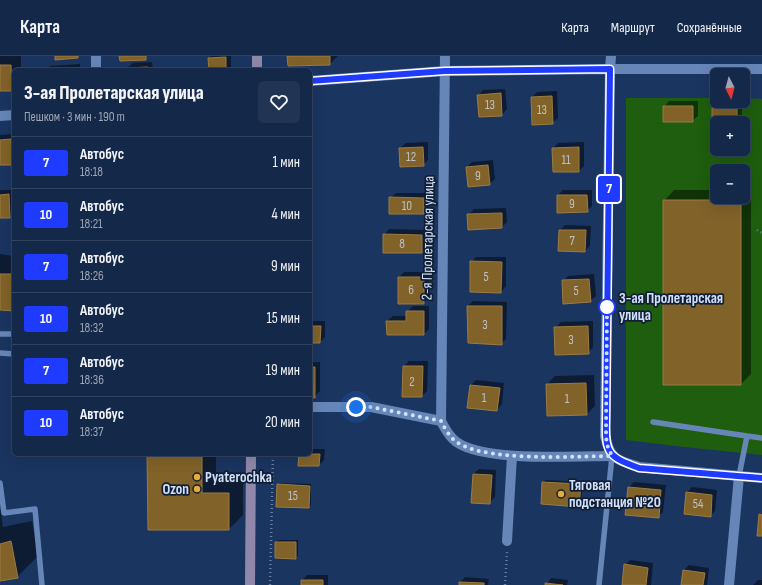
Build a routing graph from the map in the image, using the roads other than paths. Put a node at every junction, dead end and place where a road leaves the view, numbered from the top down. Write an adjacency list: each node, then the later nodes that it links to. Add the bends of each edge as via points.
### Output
1 (96, 56): 5 (street)
2 (257, 56): 6 (main road)
3 (445, 56): 9 (street, 2-я Пролетарская улица)
4 (611, 56): 7 (street)
5 (96, 68)
6 (257, 68)
7 (610, 69): 8 (street); 9 (street); 24 (street, via 606,436)
8 (762, 69)
9 (445, 71): 10 (street); 18 (street, 2-я Пролетарская улица)
10 (312, 81)
11 (12, 115): 12 (street)
12 (0, 116)
13 (0, 334): 14 (lane)
14 (12, 334)
15 (0, 353): 16 (lane)
16 (12, 354)
17 (312, 407): 18 (street, via 371,407)
18 (441, 421): 23 (street, via 453,439 468,448)
19 (653, 422): 20 (lane)
20 (746, 436): 21 (lane); 25 (lane)
21 (762, 438)
22 (251, 456): 30 (main road)
23 (512, 456): 24 (street); 28 (street)
24 (612, 456): 25 (street, via 639,468); 31 (lane)
25 (738, 476): 26 (street); 32 (street)
26 (762, 478)
27 (0, 483): 29 (lane, via 4,513 35,509)
28 (507, 541)
29 (42, 585)
30 (250, 585)
31 (599, 585)
32 (729, 585)

